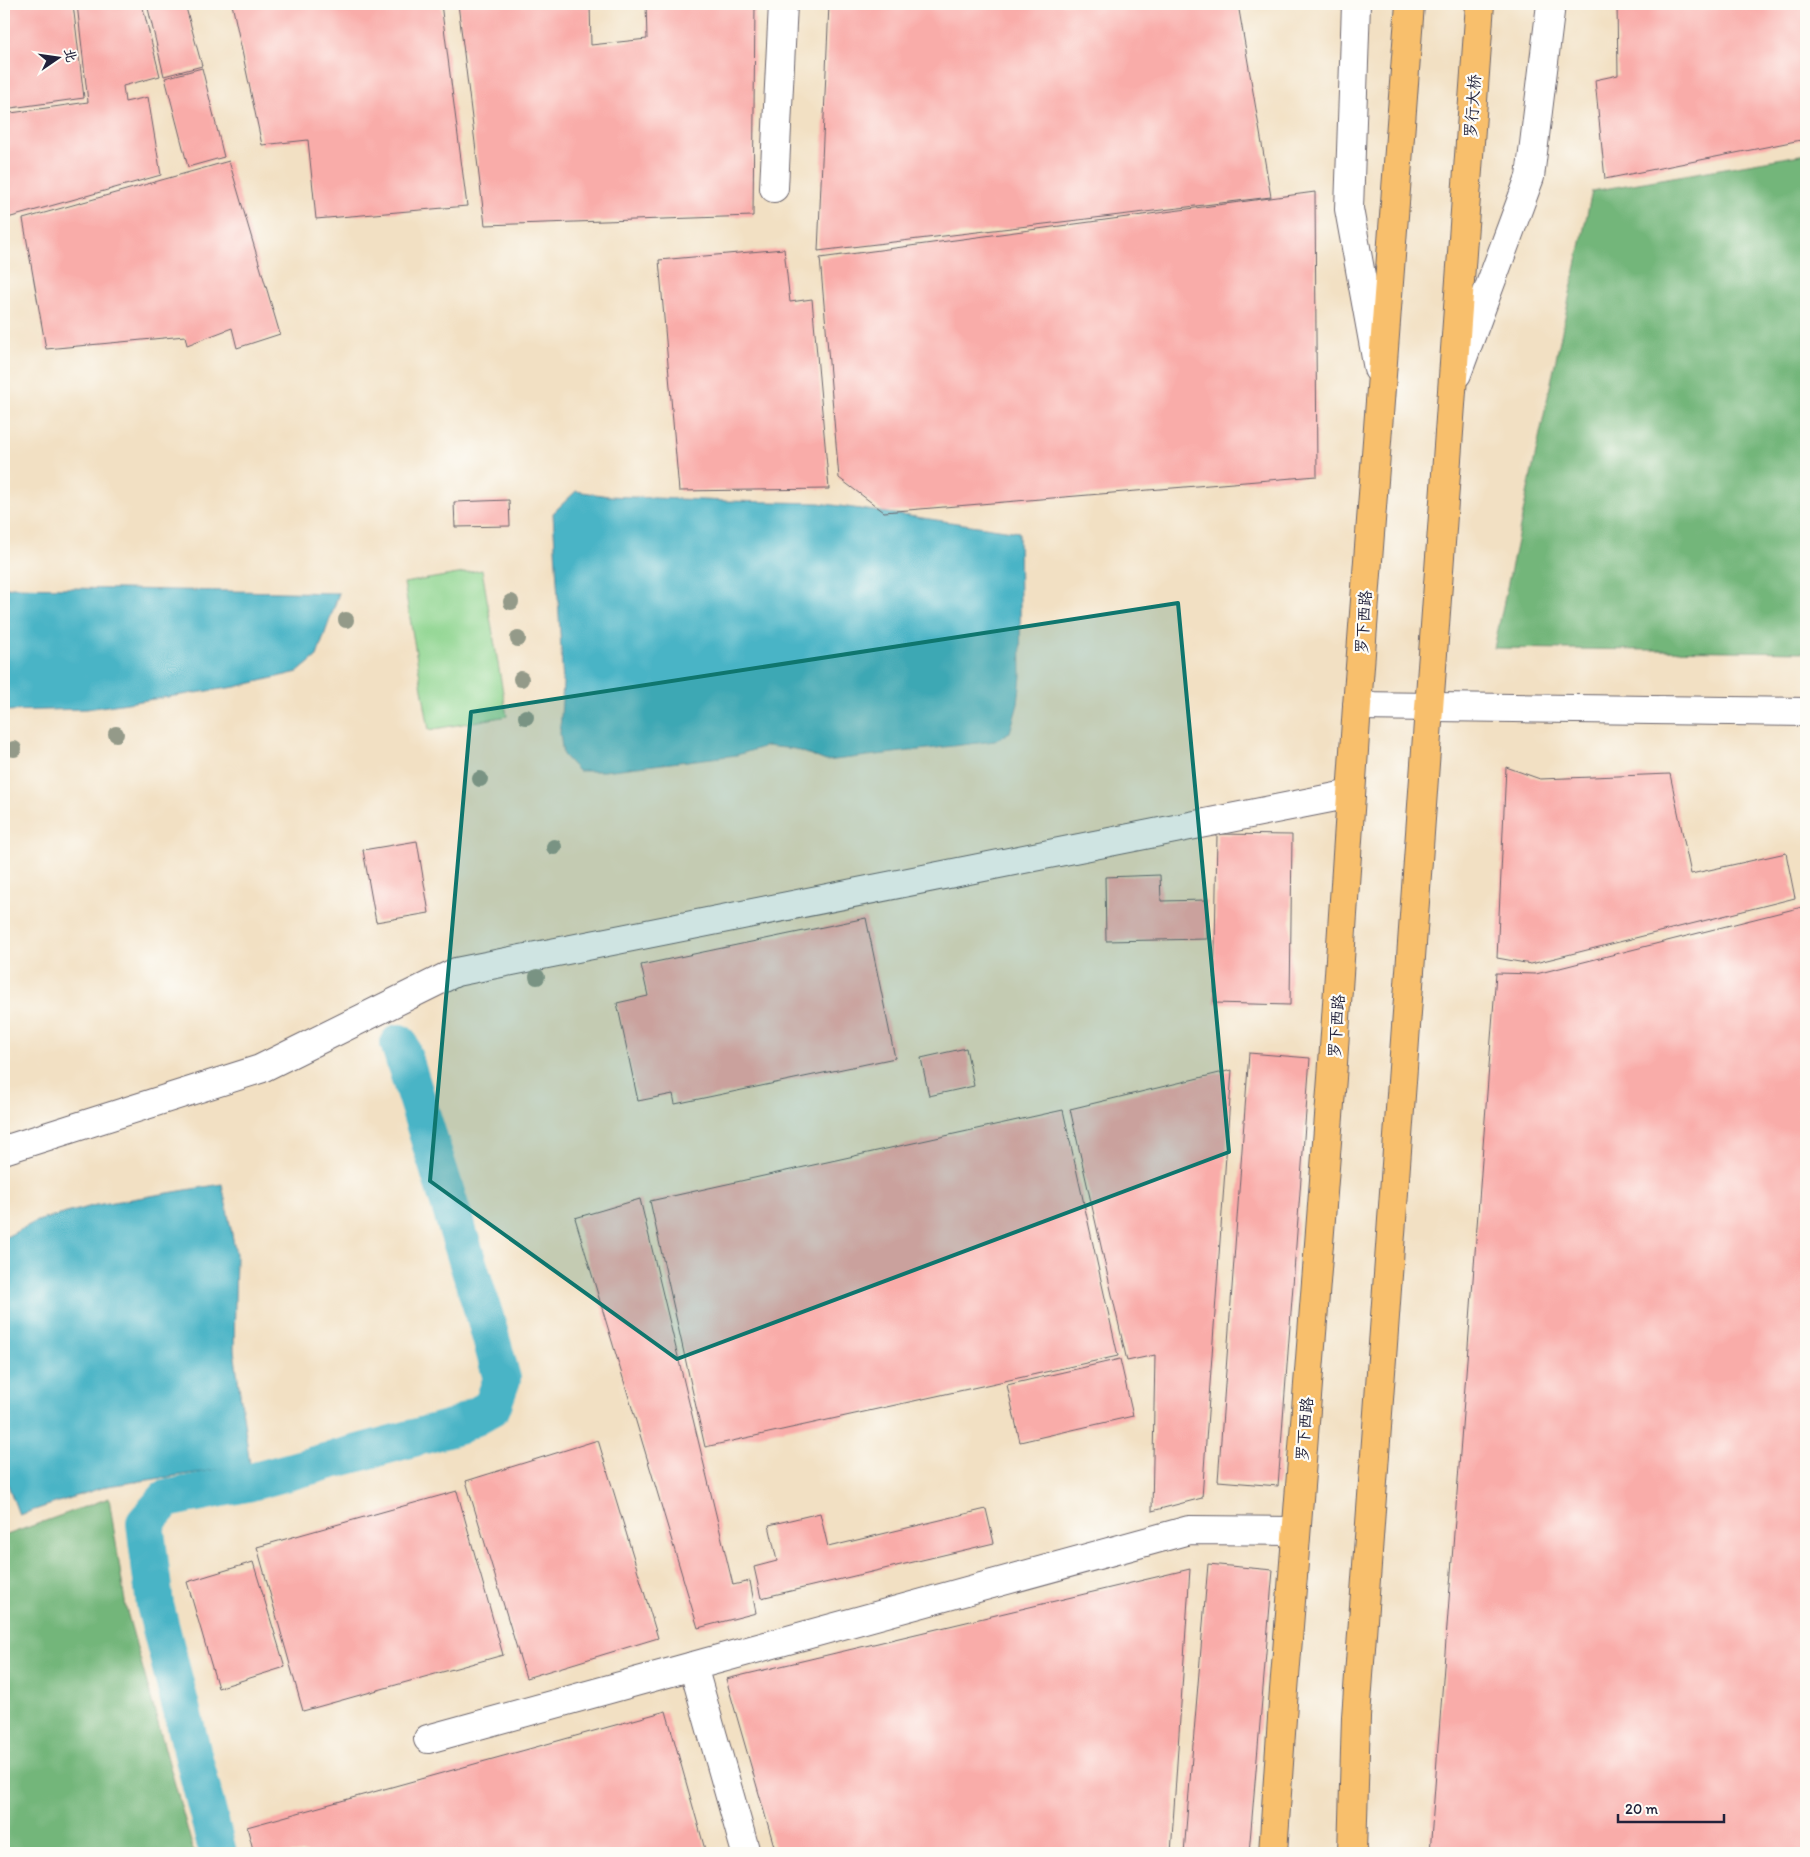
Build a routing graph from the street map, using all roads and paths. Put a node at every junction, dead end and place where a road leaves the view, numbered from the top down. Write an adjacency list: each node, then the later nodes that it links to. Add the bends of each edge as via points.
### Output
1 (783, 4): 6 (street)
2 (1356, 4): 8 (street, via 1348,209)
3 (1410, 4): 8 (main road, 罗下西路)
4 (1480, 4): 7 (main road, 罗行大桥)
5 (1551, 4): 7 (street, via 1530,177)
6 (774, 188)
7 (1452, 387): 10 (main road)
8 (1381, 388): 9 (main road, 罗下西路)
9 (1357, 706): 10 (street); 12 (main road, 罗下西路)
10 (1429, 707): 11 (street); 19 (main road, via 1356,1717)
11 (1806, 712)
12 (1351, 794): 13 (street, via 456,972 260,1070); 14 (main road, 罗下西路)
13 (4, 1150)
14 (1296, 1530): 15 (street, via 1189,1530); 18 (main road, 罗下西路)
15 (693, 1666): 16 (street); 17 (street)
16 (428, 1739)
17 (746, 1853)
18 (1273, 1853)
19 (1352, 1853)

